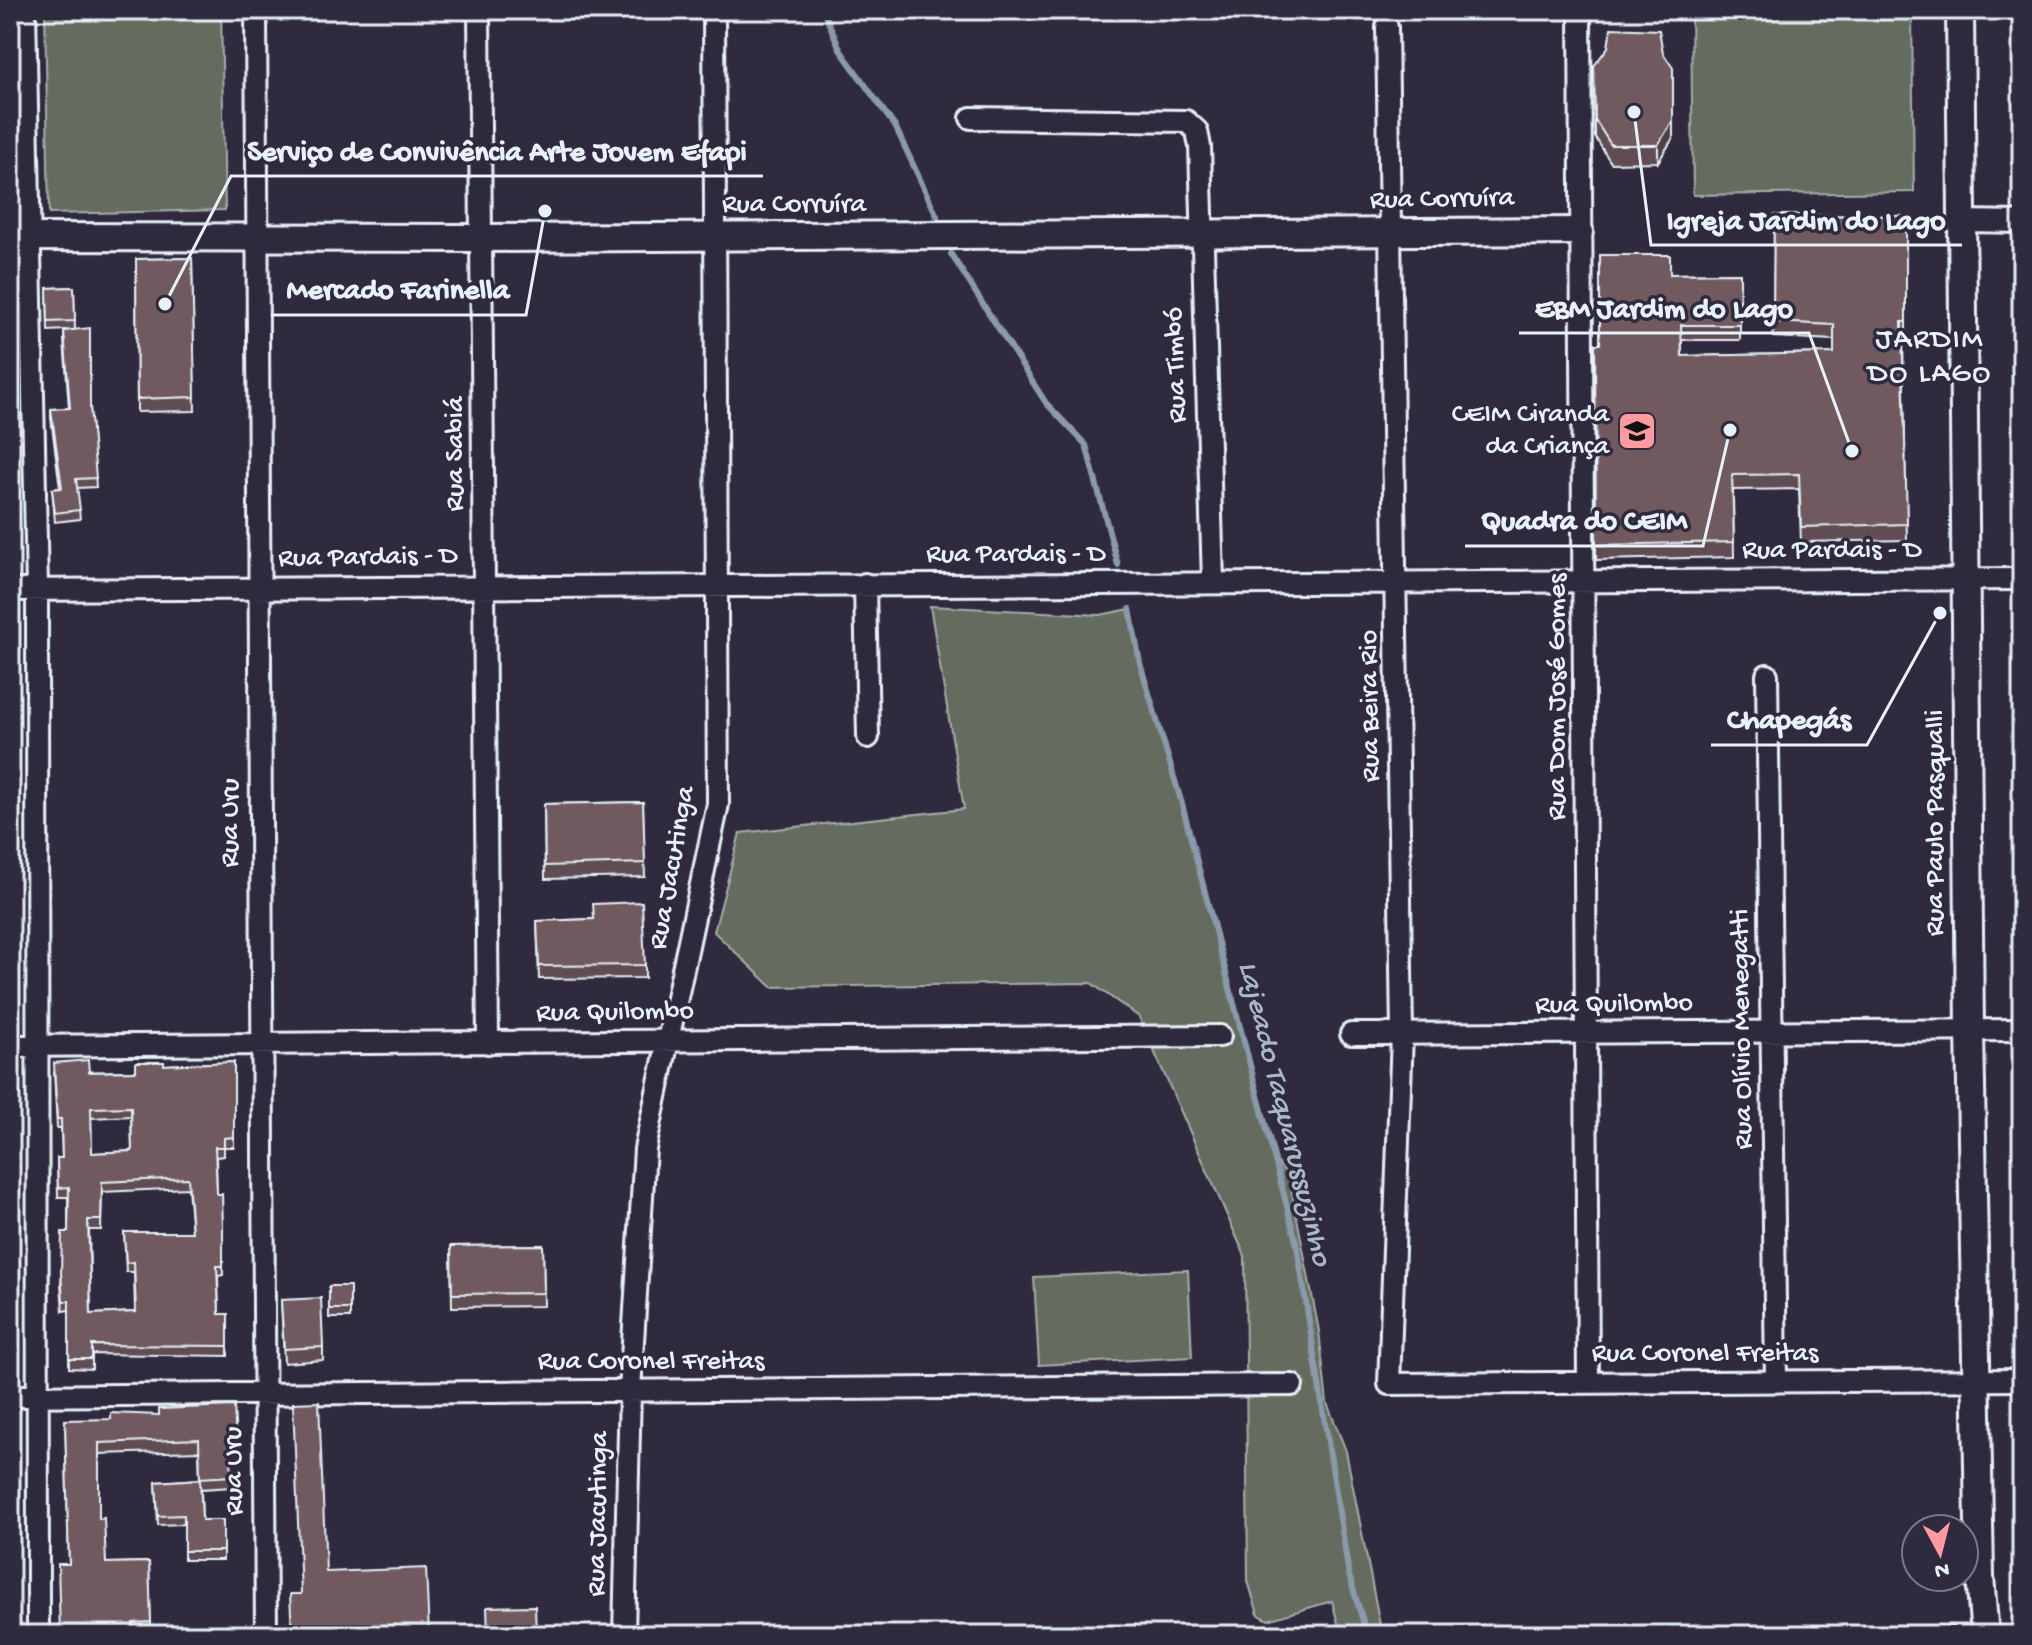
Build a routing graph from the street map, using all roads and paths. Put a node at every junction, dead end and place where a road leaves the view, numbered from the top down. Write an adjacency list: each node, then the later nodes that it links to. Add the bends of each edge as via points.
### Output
1 (25, 10): 14 (street)
2 (256, 10): 15 (street, Rua Uru)
3 (479, 10): 17 (street, Rua Sabiá)
4 (714, 10): 16 (street, Rua Jacutinga)
5 (1580, 10): 11 (street, Rua Dom José Gomes)
6 (1960, 10): 9 (street, Rua Paulo Pasqualli)
7 (1387, 27): 12 (street, Rua Beira Rio)
8 (971, 118): 13 (street, Rua Timbó, via 1186,121 1197,131 1200,147)
9 (1963, 221): 10 (street); 18 (street, Rua Paulo Pasqualli)
10 (2022, 222)
11 (1579, 231): 12 (street, Rua Corruíra); 20 (street, Rua Dom José Gomes)
12 (1391, 233): 13 (street, Rua Corruíra); 21 (street, Rua Beira Rio)
13 (1201, 234): 16 (street, Rua Corruíra); 22 (street, Rua Timbó)
14 (20, 236): 15 (street, Rua Corruíra); 27 (street)
15 (258, 237): 17 (street, Rua Corruíra); 26 (street, Rua Uru)
16 (713, 237): 17 (street, Rua Corruíra); 25 (street, Rua Jacutinga)
17 (483, 238): 24 (street, Rua Sabiá)
18 (1965, 579): 19 (street, Rua Pardais - D); 20 (street, Rua Pardais - D); 32 (street, Rua Paulo Pasqualli)
19 (2022, 579)
20 (1586, 580): 21 (street, Rua Pardais - D); 36 (street, Rua Dom José Gomes)
21 (1398, 581): 22 (street, Rua Pardais - D); 35 (street, Rua Beira Rio)
22 (1213, 582): 23 (street, Rua Pardais - D)
23 (865, 584): 25 (street, Rua Pardais - D); 30 (street)
24 (484, 585): 25 (street, Rua Pardais - D); 26 (street, Rua Pardais - D); 39 (street, Rua Sabiá)
25 (715, 585): 38 (street, Rua Jacutinga, via 718,804)
26 (257, 587): 27 (street, Rua Pardais - D); 40 (street, Rua Uru)
27 (37, 589): 28 (street, Rua Pardais - D); 42 (street)
28 (10, 590)
29 (1767, 675): 31 (street, Rua Olívio Menegatti)
30 (868, 737)
31 (1771, 1030): 32 (street, Rua Quilombo); 36 (street, Rua Quilombo); 45 (street, Rua Olívio Menegatti)
32 (1970, 1030): 33 (street, Rua Quilombo); 43 (street, Rua Paulo Pasqualli)
33 (2022, 1030)
34 (1351, 1034): 35 (street, Rua Quilombo)
35 (1402, 1034): 36 (street, Rua Quilombo); 47 (street, Rua Beira Rio)
36 (1588, 1035): 46 (street, Rua Dom José Gomes)
37 (1220, 1036): 38 (street, Rua Quilombo)
38 (668, 1041): 39 (street, Rua Quilombo); 49 (street, Rua Jacutinga, via 645,1149)
39 (488, 1043): 40 (street, Rua Quilombo)
40 (260, 1045): 42 (street, Rua Quilombo); 50 (street, Rua Uru)
41 (10, 1046): 42 (street, Rua Quilombo)
42 (38, 1046): 52 (street)
43 (1977, 1380): 44 (street, Rua Coronel Freitas); 45 (street, Rua Coronel Freitas); 56 (street, Rua Paulo Pasqualli)
44 (2022, 1380)
45 (1776, 1382): 46 (street, Rua Coronel Freitas)
46 (1588, 1383): 47 (street, Rua Coronel Freitas)
47 (1389, 1384)
48 (1292, 1385): 49 (street, Rua Coronel Freitas)
49 (630, 1390): 50 (street, Rua Coronel Freitas); 55 (street, Rua Jacutinga)
50 (262, 1393): 52 (street, Rua Coronel Freitas); 54 (street, Rua Uru)
51 (10, 1396): 52 (street, Rua Coronel Freitas)
52 (35, 1396): 53 (street)
53 (38, 1635)
54 (266, 1635)
55 (624, 1635)
56 (1985, 1635)

